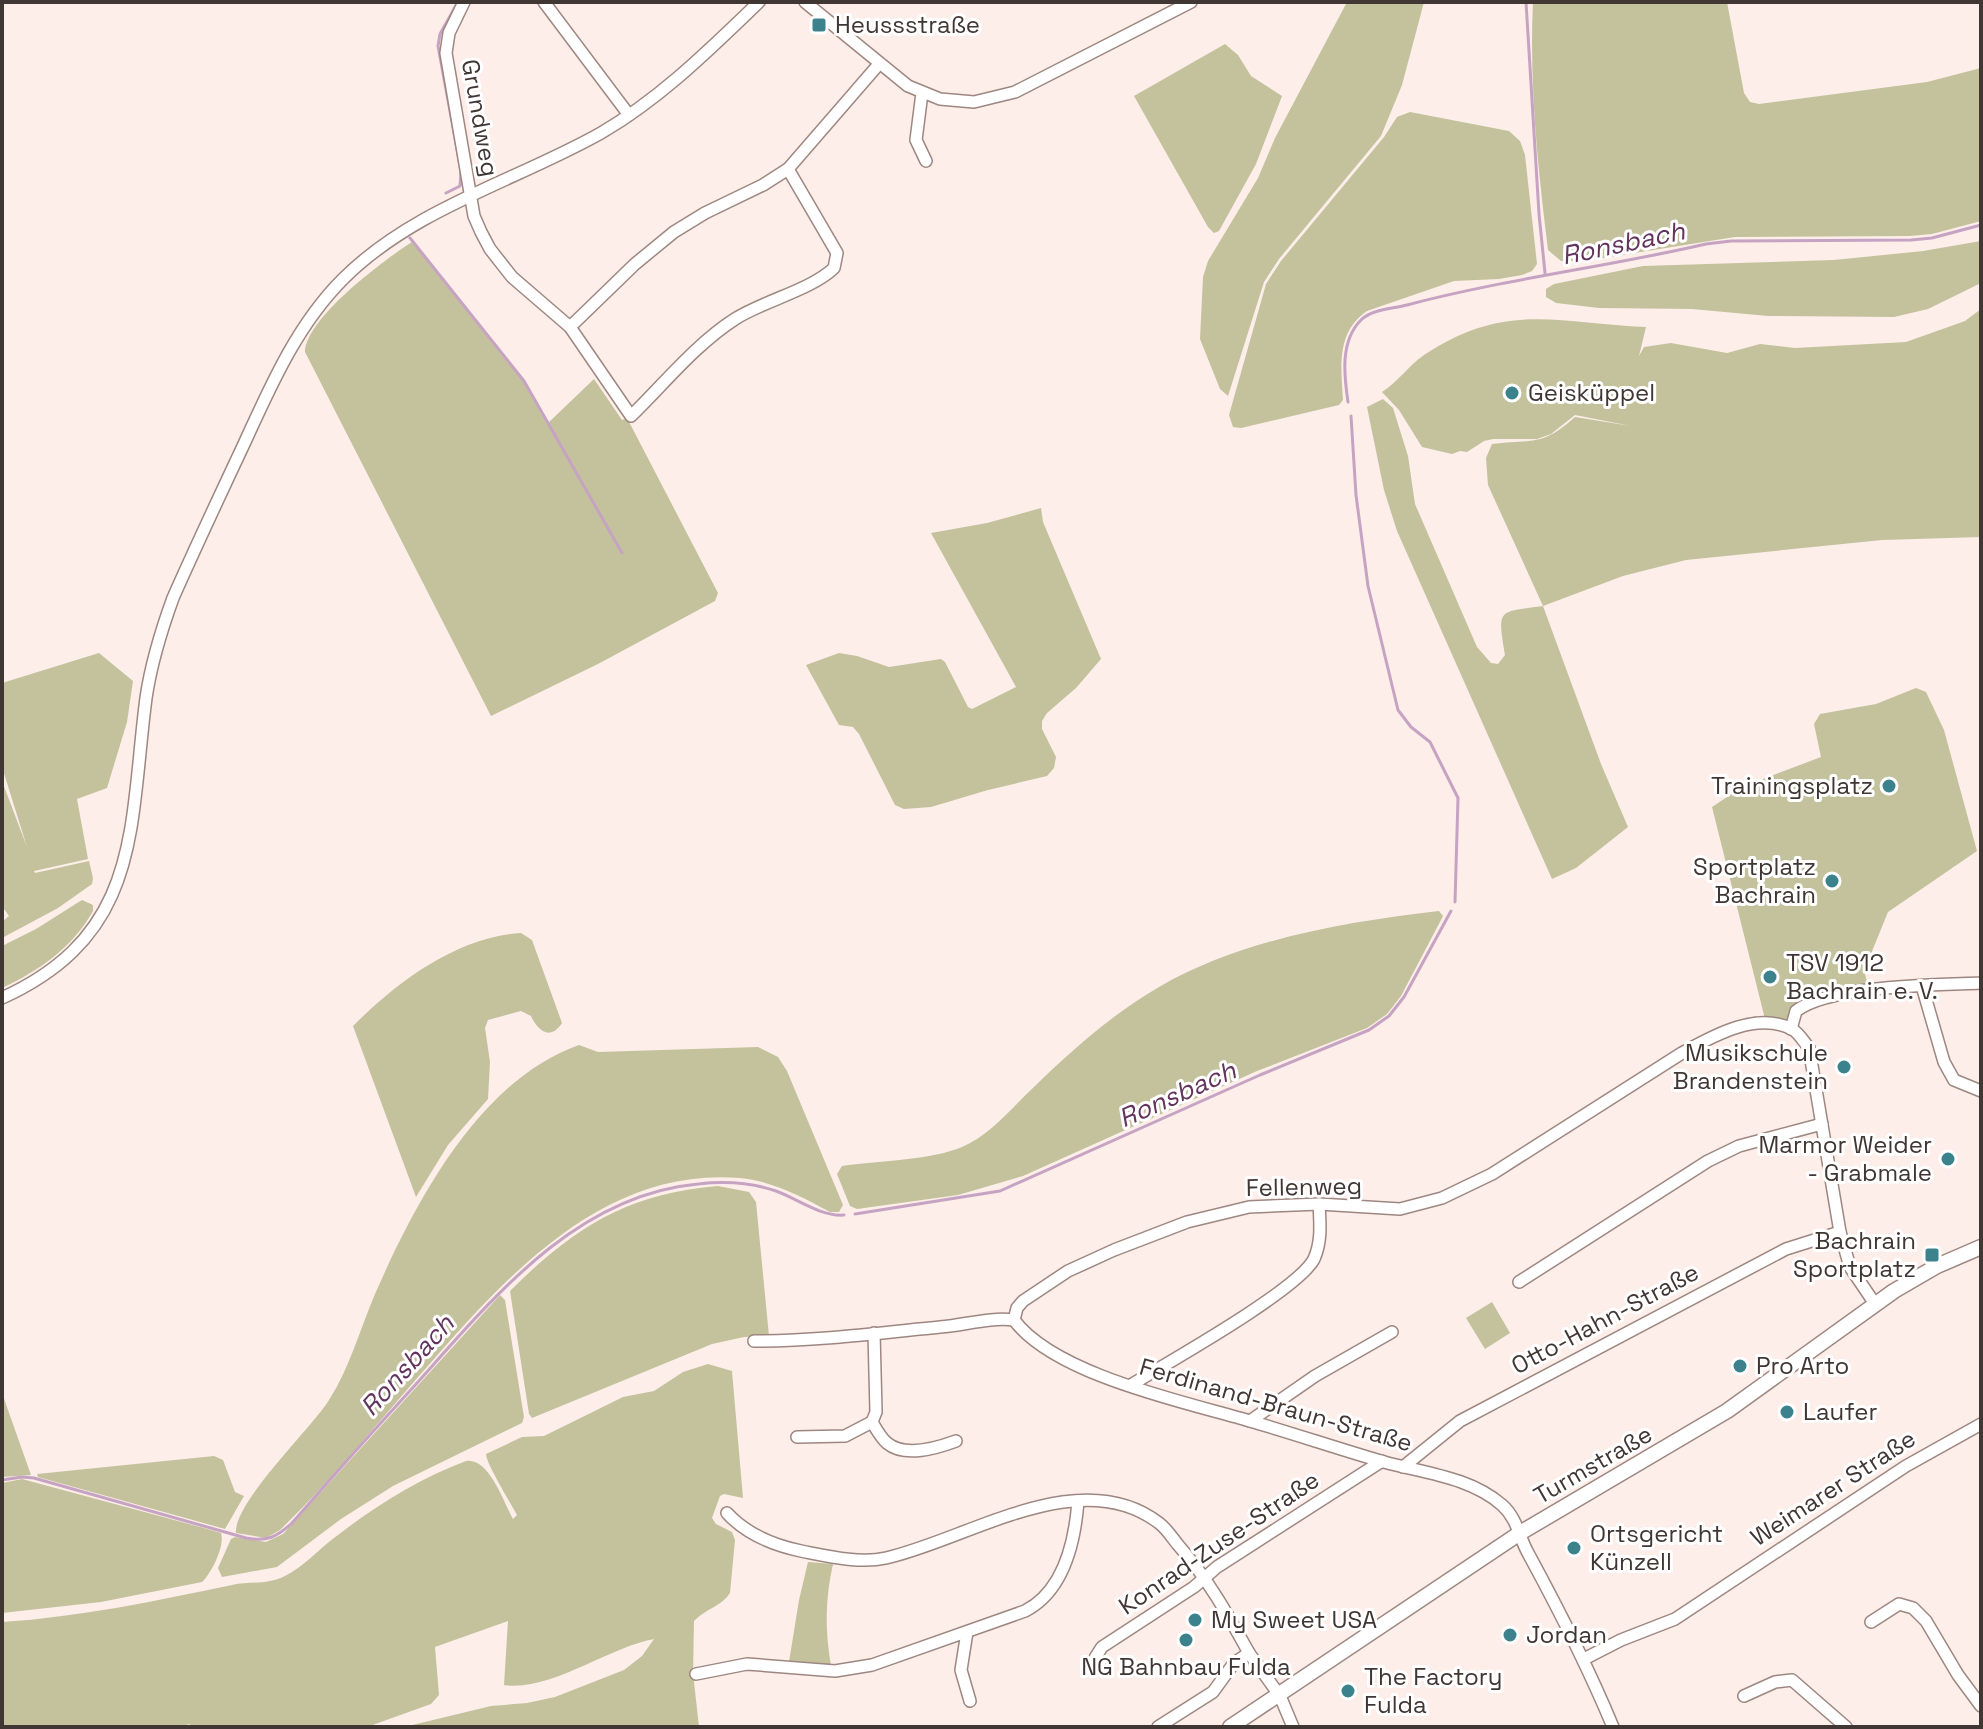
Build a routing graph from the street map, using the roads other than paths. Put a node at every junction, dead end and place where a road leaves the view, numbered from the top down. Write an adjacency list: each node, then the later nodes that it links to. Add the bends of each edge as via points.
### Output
1 (464, 2): 11 (street, Grundweg, via 446,53)
2 (544, 2): 8 (street)
3 (805, 2): 6 (street)
4 (1191, 2): 7 (street, via 993,100 957,102)
5 (751, 5): 8 (street, via 679,78)
6 (879, 64): 7 (street); 10 (street)
7 (922, 93): 9 (street, via 916,140)
8 (629, 115): 11 (street)
9 (926, 161)
10 (788, 169): 12 (street, via 674,232); 12 (street, Grundweg, via 837,253 829,273 734,320 631,416)
11 (471, 197): 12 (street, Grundweg, via 490,249 512,277); 15 (street, via 384,244 342,280 282,363 163,626 148,689 130,840 117,887 96,924 67,957)
12 (570, 327)
13 (1981, 983): 14 (street)
14 (1922, 986): 16 (street, via 1818,999 1796,1011); 17 (street, via 1954,1080)
15 (2, 998)
16 (1791, 1029): 18 (street, via 1809,1048); 19 (street, Fellenweg, via 1766,1023 1712,1037 1492,1174 1442,1198 1400,1209)
17 (1981, 1091)
18 (1822, 1124): 20 (street); 22 (street, via 1739,1146 1708,1161)
19 (1319, 1204): 24 (street, Fellenweg, via 1249,1207 1129,1244 1068,1271 1023,1301); 28 (street, via 1321,1235 1313,1261 1219,1331)
20 (1840, 1232): 23 (street, via 1850,1267); 35 (street, Otto-Hahn-Straße, via 1786,1249 1460,1421)
21 (1981, 1247): 23 (main road, Turmstraße, via 1937,1266)
22 (1519, 1282)
23 (1875, 1304): 38 (main road, Turmstraße, via 1727,1411)
24 (1014, 1320): 26 (street, via 989,1318); 28 (street, Ferdinand-Braun-Straße, via 1058,1355)
25 (1392, 1332): 29 (street)
26 (874, 1333): 27 (street); 30 (street)
27 (754, 1341)
28 (1131, 1385): 29 (street, Ferdinand-Braun-Straße)
29 (1250, 1421): 34 (street, Ferdinand-Braun-Straße)
30 (872, 1422): 32 (street, via 845,1436); 33 (street, via 888,1444 904,1450 936,1449)
31 (1981, 1424): 43 (street, Weimarer Straße, via 1906,1466 1675,1619)
32 (797, 1437)
33 (956, 1441)
34 (1382, 1461): 35 (street, Ferdinand-Braun-Straße); 39 (street, Konrad-Zuse-Straße)
35 (1403, 1467): 38 (street, Ferdinand-Braun-Straße, via 1492,1497 1505,1507)
36 (1078, 1501): 37 (street, via 1041,1505 884,1559 781,1547 740,1527); 39 (street, via 1134,1509 1159,1524); 41 (street, via 1076,1532 1048,1596 1025,1611)
37 (727, 1513)
38 (1520, 1533): 43 (street, Ferdinand-Braun-Straße); 46 (main road, Turmstraße)
39 (1206, 1577): 42 (street); 44 (street, Konrad-Zuse-Straße, via 1102,1647 1095,1658)
40 (1871, 1622): 49 (street, via 1899,1604 1913,1608)
41 (967, 1632): 45 (street, via 872,1665 835,1671 747,1664); 48 (street, via 961,1670)
42 (1249, 1653): 46 (street); 51 (street, via 1234,1663 1213,1692)
43 (1584, 1659): 54 (street, Ferdinand-Braun-Straße)
44 (1102, 1668)
45 (696, 1674)
46 (1280, 1696): 52 (main road, Turmstraße); 53 (street)
47 (1744, 1696): 50 (street, via 1792,1680)
48 (970, 1701)
49 (1981, 1706)
50 (1843, 1726)
51 (1158, 1727)
52 (1230, 1727)
53 (1293, 1727)
54 (1613, 1727)

